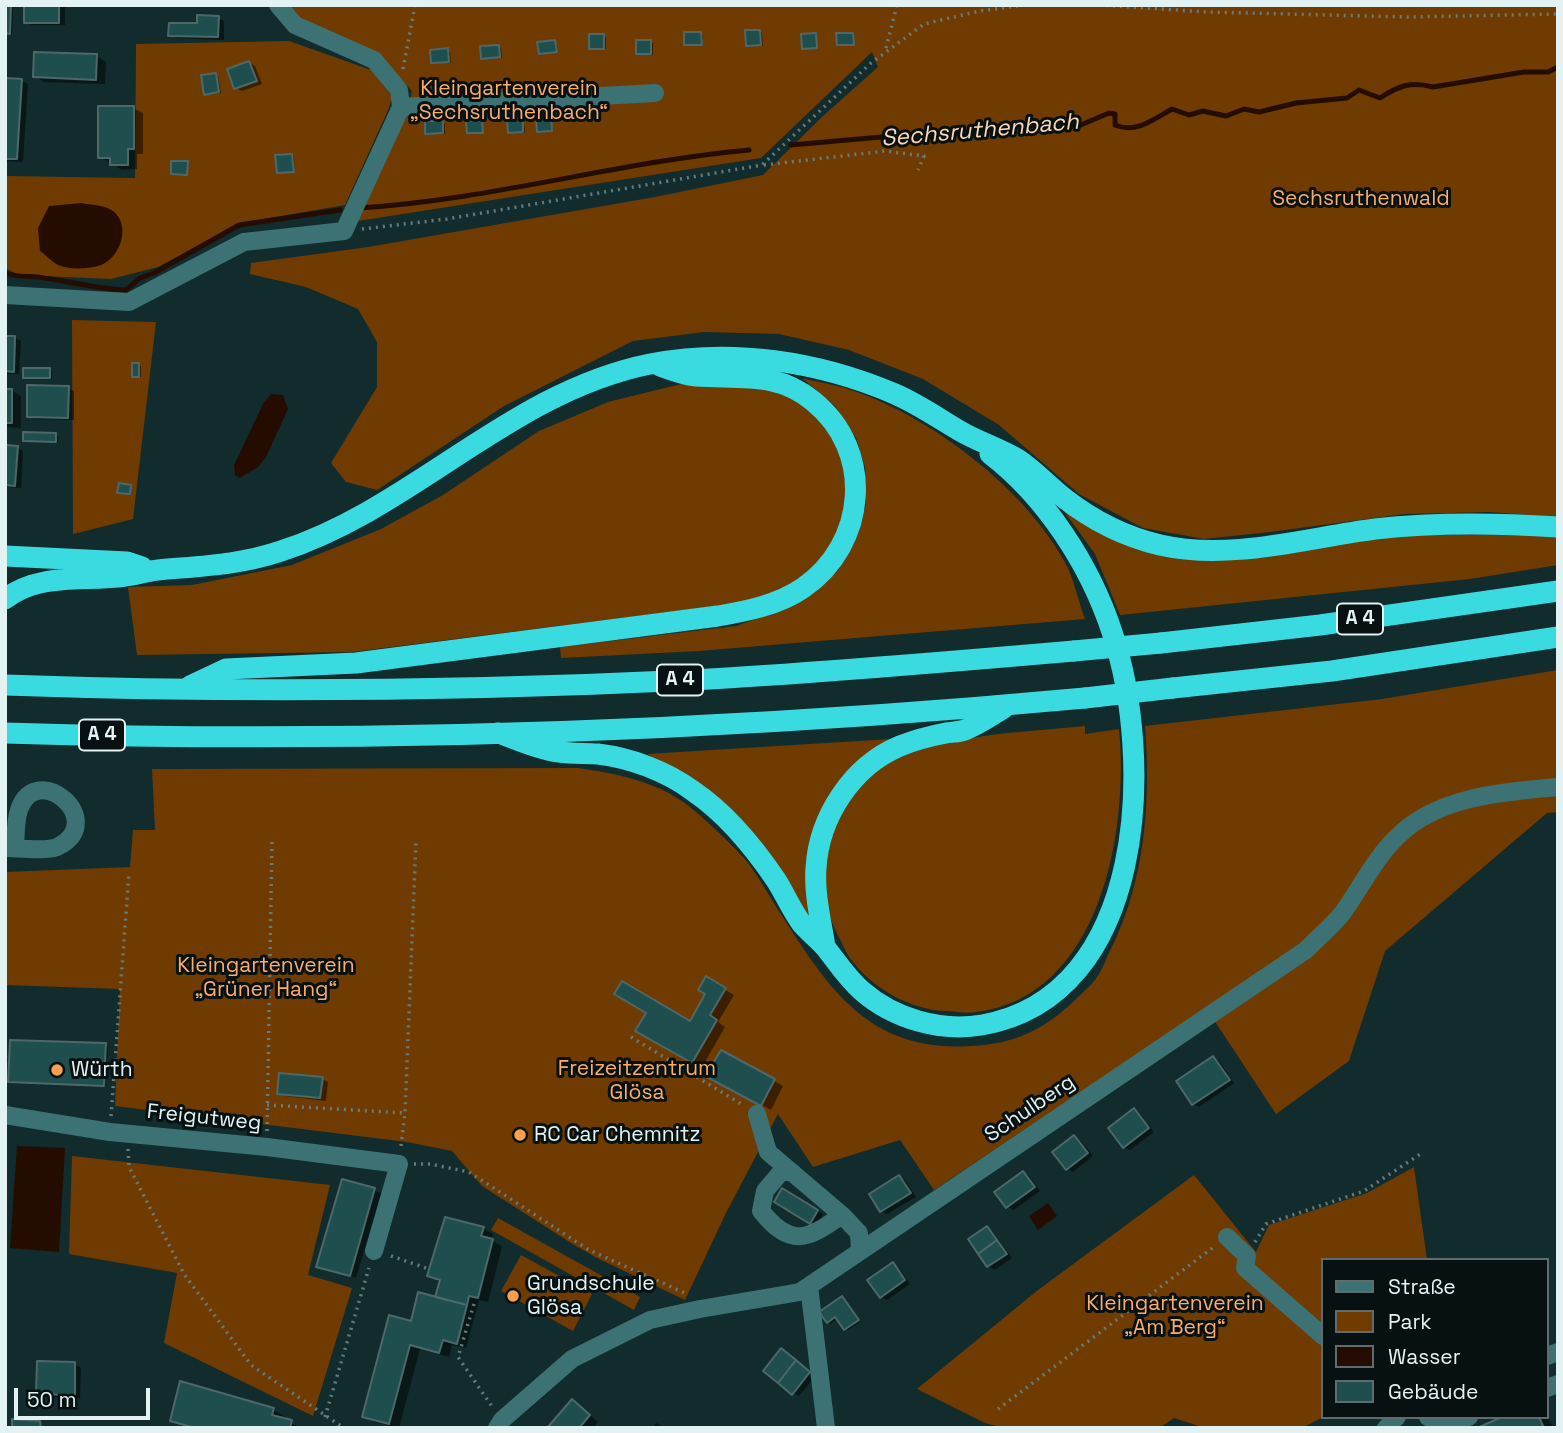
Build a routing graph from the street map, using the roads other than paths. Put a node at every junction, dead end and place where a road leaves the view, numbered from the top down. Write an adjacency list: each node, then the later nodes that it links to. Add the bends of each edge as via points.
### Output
1 (278, 5): 3 (street, via 295,25 374,60)
2 (655, 93): 3 (street)
3 (400, 99): 4 (street, via 344,231 244,242 129,302)
4 (5, 295)
5 (652, 364): 6 (highway, via 743,359 781,361 832,372 898,395); 9 (highway, via 597,379 540,403 378,506 314,539 233,563); 16 (highway, via 694,376 756,376 779,382 813,400 828,415 852,462 855,512 842,547 825,570 804,587 765,605 718,616 356,663 226,669)
6 (960, 431): 7 (highway, via 1021,461 1067,501 1115,530 1186,550 1236,550 1409,525); 21 (highway, via 998,461 1044,509 1083,566 1111,629 1128,695 1134,750 1134,794 1123,873 1096,939 1070,979 1031,1009 998,1022 940,1026 892,1011 862,991)
7 (1558, 527)
8 (5, 556): 9 (highway, via 127,562)
9 (155, 570): 11 (highway)
10 (5, 586): 11 (highway)
11 (27, 586): 13 (highway)
12 (1558, 591): 16 (highway, A 4, bridge, via 1320,625 905,666 692,680 382,689)
13 (5, 600)
14 (1558, 638): 17 (highway, A 4, bridge, via 1332,671)
15 (5, 685): 16 (highway, A 4)
16 (193, 687)
17 (1010, 705): 19 (highway, A 4); 21 (highway, via 965,730 896,748 844,791 820,841 816,868)
18 (5, 733): 19 (highway, A 4)
19 (498, 733): 21 (highway, via 557,752 631,761 691,789 744,836 802,924)
20 (1558, 787): 28 (street, Schulberg, via 1497,793 1451,805 1421,819 1397,836 1342,914 1306,950)
21 (825, 947)
22 (757, 1114): 24 (street, via 768,1152)
23 (5, 1115): 27 (street, Freigutweg, via 399,1164)
24 (792, 1172): 25 (street); 25 (street, via 782,1172 765,1191 761,1211 774,1227 794,1237 813,1234)
25 (842, 1215): 28 (street, via 859,1233)
26 (1227, 1237): 30 (street, via 1247,1256 1245,1268)
27 (374, 1251)
28 (860, 1251): 29 (street, Schulberg)
29 (809, 1286): 33 (street, Schulberg, via 800,1292 650,1320 572,1359); 34 (street)
30 (1322, 1335)
31 (1429, 1419): 32 (street, via 1446,1423)
32 (1461, 1419)
33 (499, 1424)
34 (826, 1428)

